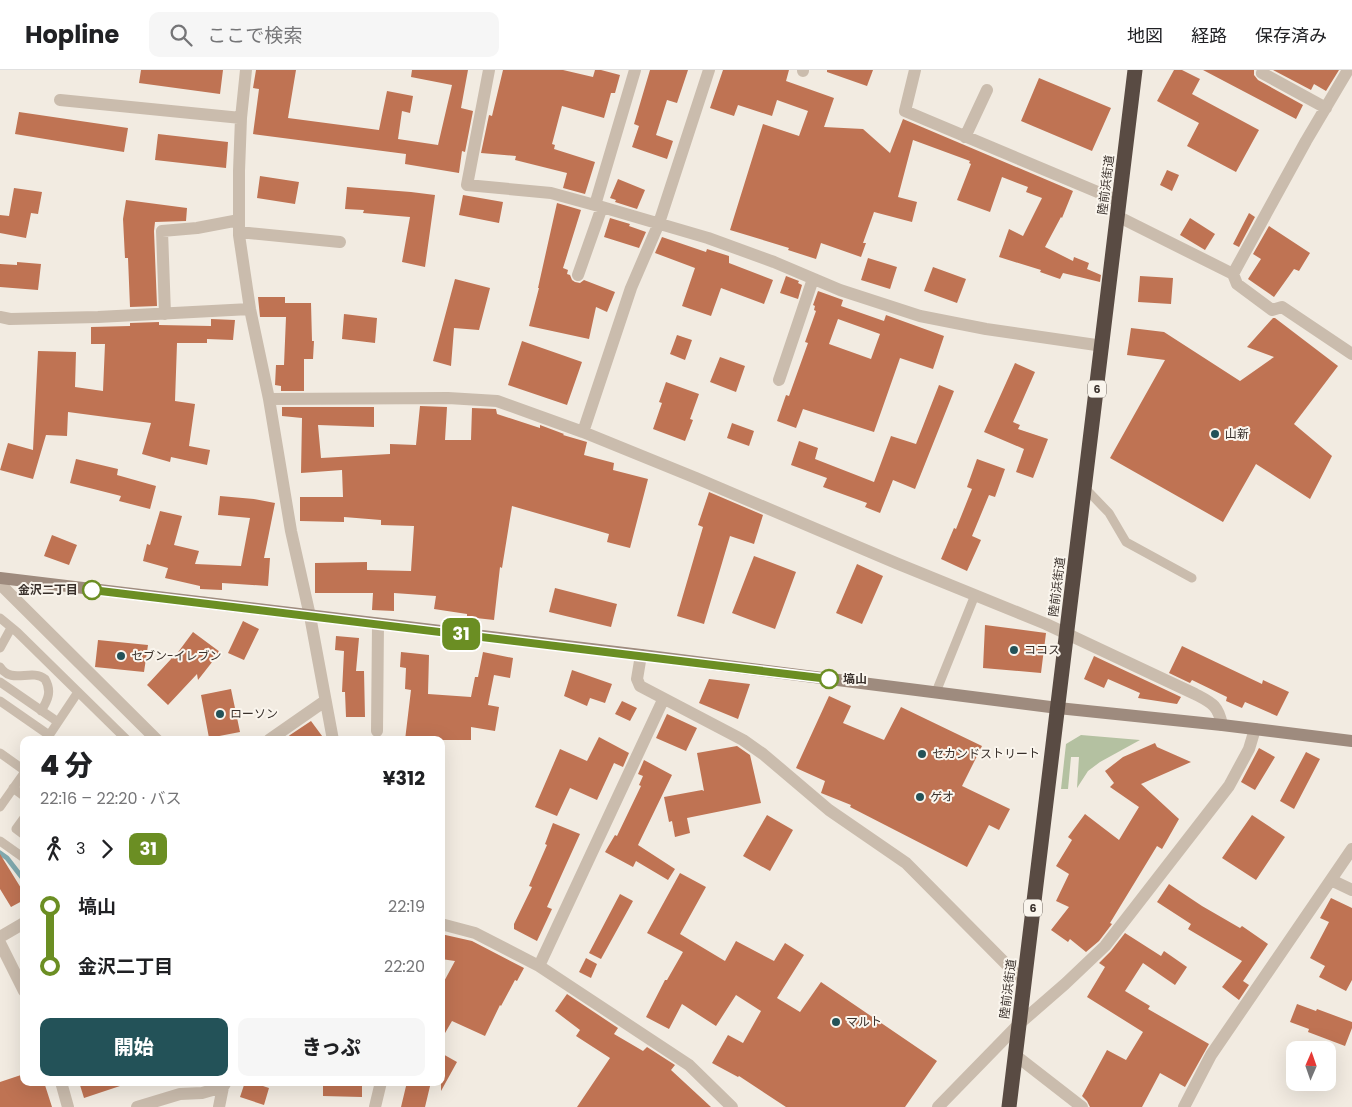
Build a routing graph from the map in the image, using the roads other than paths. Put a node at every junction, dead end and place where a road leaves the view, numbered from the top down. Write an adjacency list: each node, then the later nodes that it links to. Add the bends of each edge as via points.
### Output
1 (246, 70): 12 (street)
2 (489, 70): 14 (street, via 467,185 551,193)
3 (635, 70): 14 (street)
4 (709, 70): 16 (street)
5 (914, 70): 13 (street, via 905,111)
6 (1135, 70): 15 (highway, 陸前浜街道 / 6)
7 (1263, 70): 11 (street)
8 (1348, 70): 11 (street)
9 (987, 90): 13 (street)
10 (60, 100): 12 (street)
11 (1326, 108): 19 (street)
12 (241, 118): 17 (street)
13 (965, 137): 15 (street)
14 (598, 206): 16 (street); 20 (street)
15 (1118, 208): 19 (street); 25 (highway, 陸前浜街道 / 6)
16 (659, 224): 21 (street, via 716,241); 29 (street, via 631,288)
17 (239, 226): 18 (street); 22 (street); 23 (street, via 162,231)
18 (340, 242)
19 (1234, 274): 26 (street, via 1237,284 1272,310 1282,307)
20 (578, 275)
21 (813, 279): 25 (street, via 920,316); 27 (street)
22 (250, 310): 23 (street); 28 (street)
23 (166, 314): 24 (street)
24 (0, 317)
25 (1103, 346): 30 (highway, 陸前浜街道 / 6)
26 (1352, 354)
27 (779, 380)
28 (268, 399): 29 (street, via 448,398 497,401); 35 (street, via 291,531)
29 (583, 432): 34 (street)
30 (1085, 488): 32 (lane, via 1109,513 1126,542); 39 (highway, 陸前浜街道 / 6)
31 (0, 578): 35 (street)
32 (1192, 578)
33 (0, 584): 58 (street)
34 (975, 595): 39 (street); 45 (lane)
35 (310, 616): 37 (street); 48 (street)
36 (0, 618): 38 (lane)
37 (378, 624): 41 (street); 54 (street)
38 (11, 628): 40 (lane); 44 (lane)
39 (1067, 634): 49 (highway, 陸前浜街道 / 6); 52 (street, via 1213,703 1219,711)
40 (0, 648)
41 (641, 655): 45 (street); 46 (street, via 637,679 640,686)
42 (0, 667): 50 (lane, via 16,677 35,674 45,679 50,689)
43 (0, 682): 50 (lane)
44 (78, 692): 51 (lane); 57 (lane)
45 (936, 692): 49 (street)
46 (663, 700): 77 (street); 78 (street, via 743,740 829,810 906,863)
47 (0, 701): 55 (lane)
48 (325, 701): 59 (street); 60 (street)
49 (1058, 708): 52 (street); 78 (highway, 陸前浜街道 / 6)
50 (41, 711): 51 (lane)
51 (58, 722): 56 (lane)
52 (1222, 725): 53 (street)
53 (1255, 729): 61 (street); 80 (street, via 1249,749 1229,786 1105,946)
54 (378, 731)
55 (44, 736)
56 (48, 736)
57 (122, 736)
58 (153, 736)
59 (275, 736)
60 (332, 736)
61 (1352, 741)
62 (0, 753): 63 (lane)
63 (20, 768)
64 (20, 777): 65 (lane)
65 (13, 788): 66 (lane); 67 (lane)
66 (20, 793)
67 (0, 807)
68 (0, 841): 70 (lane)
69 (1352, 849): 71 (street)
70 (20, 855)
71 (1332, 880): 72 (street); 94 (street, via 1211,1055)
72 (1352, 890)
73 (20, 925): 75 (street)
74 (445, 925): 77 (street, via 475,933)
75 (0, 937)
76 (0, 943): 79 (street)
77 (539, 966): 90 (street, via 690,1065)
78 (1024, 982): 80 (highway, 陸前浜街道 / 6)
79 (20, 983)
80 (1019, 1024): 81 (highway, 陸前浜街道 / 6); 91 (street)
81 (1015, 1055): 92 (highway, 陸前浜街道 / 6); 93 (street)
82 (62, 1086): 86 (street)
83 (219, 1086): 87 (street, via 202,1093 180,1094)
84 (224, 1086): 88 (street)
85 (380, 1086): 89 (street)
86 (68, 1107)
87 (137, 1107)
88 (219, 1107)
89 (375, 1107)
90 (732, 1107)
91 (938, 1107)
92 (1009, 1107)
93 (1082, 1107)
94 (1184, 1107)

